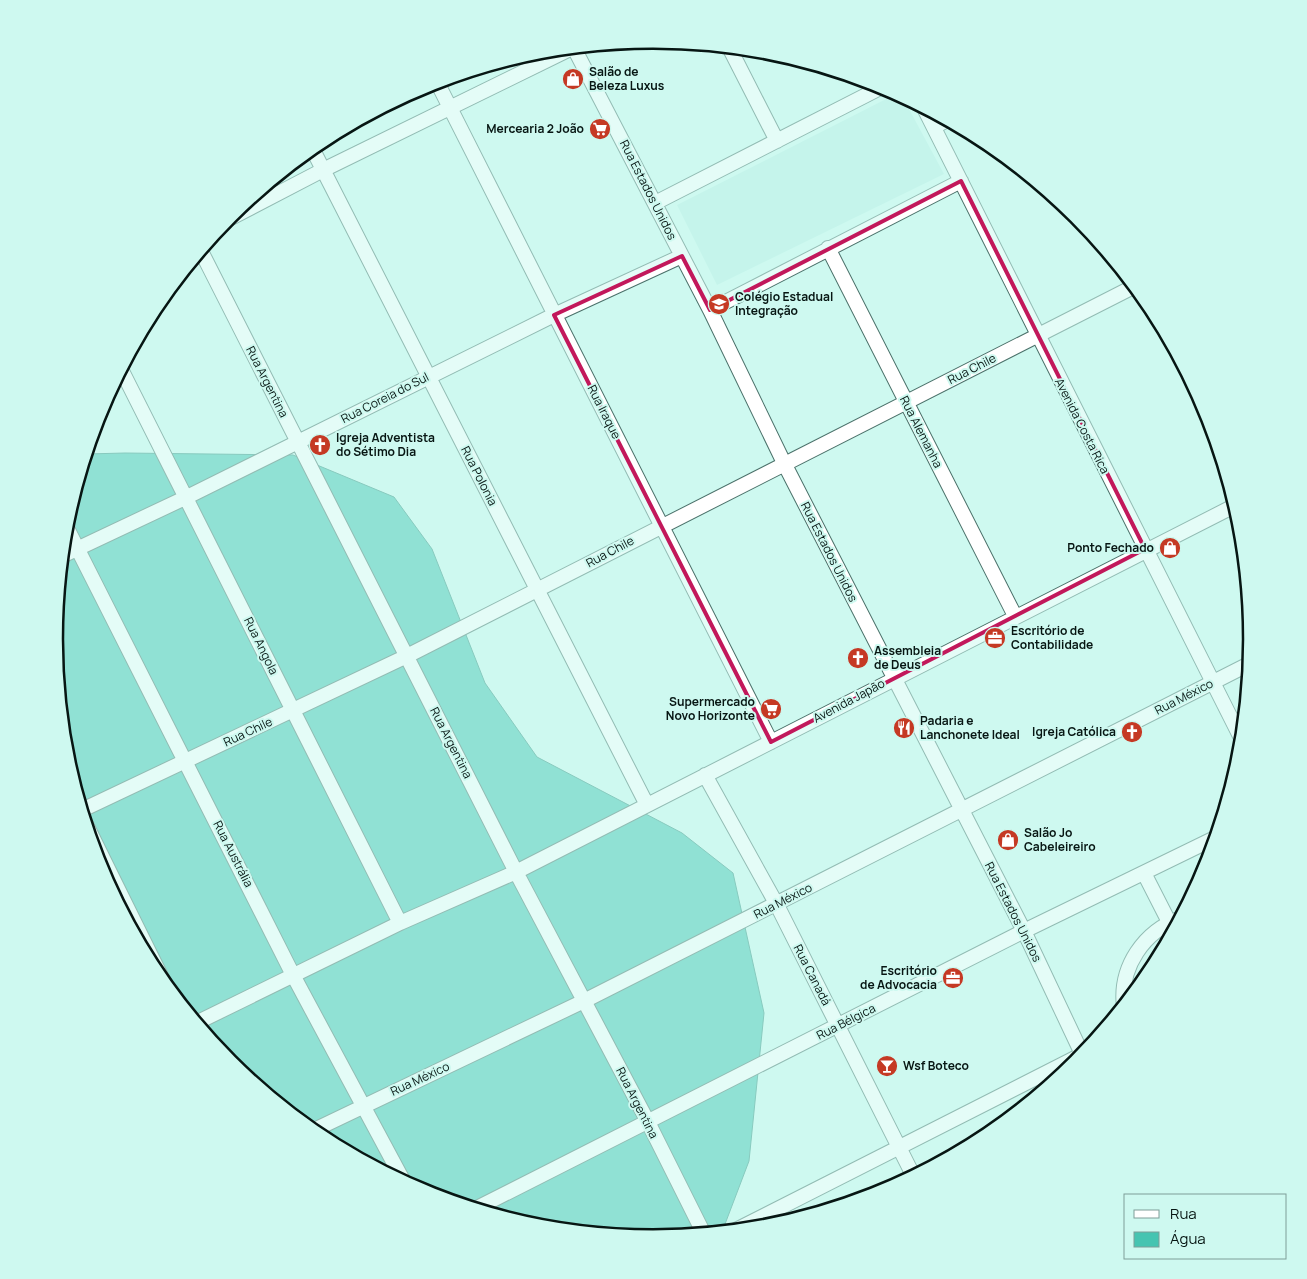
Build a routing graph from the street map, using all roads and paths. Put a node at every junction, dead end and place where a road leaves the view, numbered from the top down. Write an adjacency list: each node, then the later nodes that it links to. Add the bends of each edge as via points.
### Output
1 (576, 54): 14 (street, Rua Estados Unidos)
2 (732, 54): 10 (street)
3 (553, 58): 6 (street)
4 (440, 89): 6 (street, Rua Iraque)
5 (873, 91): 10 (street)
6 (450, 108): 12 (street); 21 (street, Rua Iraque)
7 (929, 117): 9 (street, Avenida Costa Rica)
8 (940, 124): 9 (street)
9 (934, 127): 13 (street, Avenida Costa Rica)
10 (777, 141): 14 (street)
11 (316, 155): 12 (street, Rua Polonia)
12 (323, 170): 15 (street); 24 (street, Rua Polonia)
13 (961, 181): 16 (street); 22 (street, Avenida Costa Rica)
14 (655, 203): 17 (street, Rua Estados Unidos)
15 (249, 209)
16 (828, 248): 20 (street); 25 (street, Rua Alemanha)
17 (682, 256): 20 (street, Rua Estados Unidos); 21 (street, Rua Coreia do Sul)
18 (204, 257): 26 (street, Rua Argentina)
19 (1129, 289): 22 (street, Rua Chile)
20 (710, 310): 27 (street, Rua Estados Unidos)
21 (554, 315): 24 (street, Rua Coreia do Sul); 30 (street, Rua Iraque)
22 (1037, 335): 25 (street, Rua Chile); 33 (street, Avenida Costa Rica)
23 (125, 376): 28 (street, Rua Angola)
24 (429, 376): 26 (street, Rua Coreia do Sul); 35 (street, Rua Polonia)
25 (906, 402): 27 (street, Rua Chile); 36 (street, Rua Alemanha)
26 (298, 443): 28 (street, Rua Coreia do Sul); 37 (street, Rua Argentina)
27 (784, 463): 30 (street, Rua Chile); 39 (street, Rua Estados Unidos)
28 (187, 497): 32 (street, Rua Coreia do Sul); 41 (street, Rua Angola)
29 (1229, 508): 33 (street, Avenida Japão)
30 (662, 525): 35 (street, Rua Chile); 43 (street, Rua Iraque)
31 (72, 537): 32 (street, Rua Austrália)
32 (78, 549): 34 (street, Rua Coreia do Sul); 44 (street, Rua Austrália)
33 (1145, 549): 36 (street, Avenida Japão); 40 (street, Avenida Costa Rica)
34 (69, 553)
35 (537, 590): 37 (street, Rua Chile); 46 (street, Rua Polonia)
36 (1015, 616): 39 (street, Avenida Japão)
37 (407, 656): 41 (street, Rua Chile); 50 (street, Rua Argentina)
38 (1243, 667): 40 (street, Rua México)
39 (893, 678): 43 (street, Avenida Japão); 48 (street, Rua Estados Unidos)
40 (1213, 682): 42 (street, Avenida Costa Rica); 48 (street, Rua México)
41 (292, 711): 44 (street, Rua Chile); 55 (street, Rua Angola)
42 (1237, 730)
43 (771, 742): 45 (street, Avenida Japão)
44 (186, 760): 47 (street, Rua Chile); 57 (street, Rua Austrália)
45 (705, 775): 46 (street, Avenida Japão); 52 (street, Rua Canadá)
46 (647, 805): 50 (street, Avenida Japão)
47 (88, 807)
48 (961, 811): 52 (street, Rua México); 56 (street, Rua Estados Unidos)
49 (1208, 841): 51 (street, Rua Bélgica)
50 (516, 872): 55 (street, Avenida Japão); 59 (street, Rua Argentina)
51 (1144, 873): 53 (street); 56 (street, Rua Bélgica)
52 (777, 905): 59 (street, Rua México); 61 (street, Rua Canadá)
53 (1174, 918)
54 (1172, 922): 58 (street, via 1146,940 1129,965)
55 (400, 923): 57 (street, Avenida Japão)
56 (1024, 931): 61 (street, Rua Bélgica); 62 (street, Rua Estados Unidos)
57 (293, 975): 60 (street, Avenida Japão); 64 (street, Rua Austrália)
58 (1124, 996)
59 (584, 1001): 64 (street, Rua México); 65 (street, Rua Argentina)
60 (201, 1019)
61 (838, 1026): 65 (street, Rua Bélgica); 67 (street, Rua Canadá)
62 (1081, 1047)
63 (1063, 1064): 67 (street)
64 (364, 1106): 66 (street, Rua México); 69 (street, Rua Austrália)
65 (648, 1122): 70 (street, Rua Bélgica); 72 (street, Rua Argentina)
66 (320, 1127)
67 (899, 1147): 68 (street, Rua Canadá); 71 (street)
68 (911, 1171)
69 (399, 1172)
70 (483, 1205)
71 (752, 1222)
72 (701, 1228)

